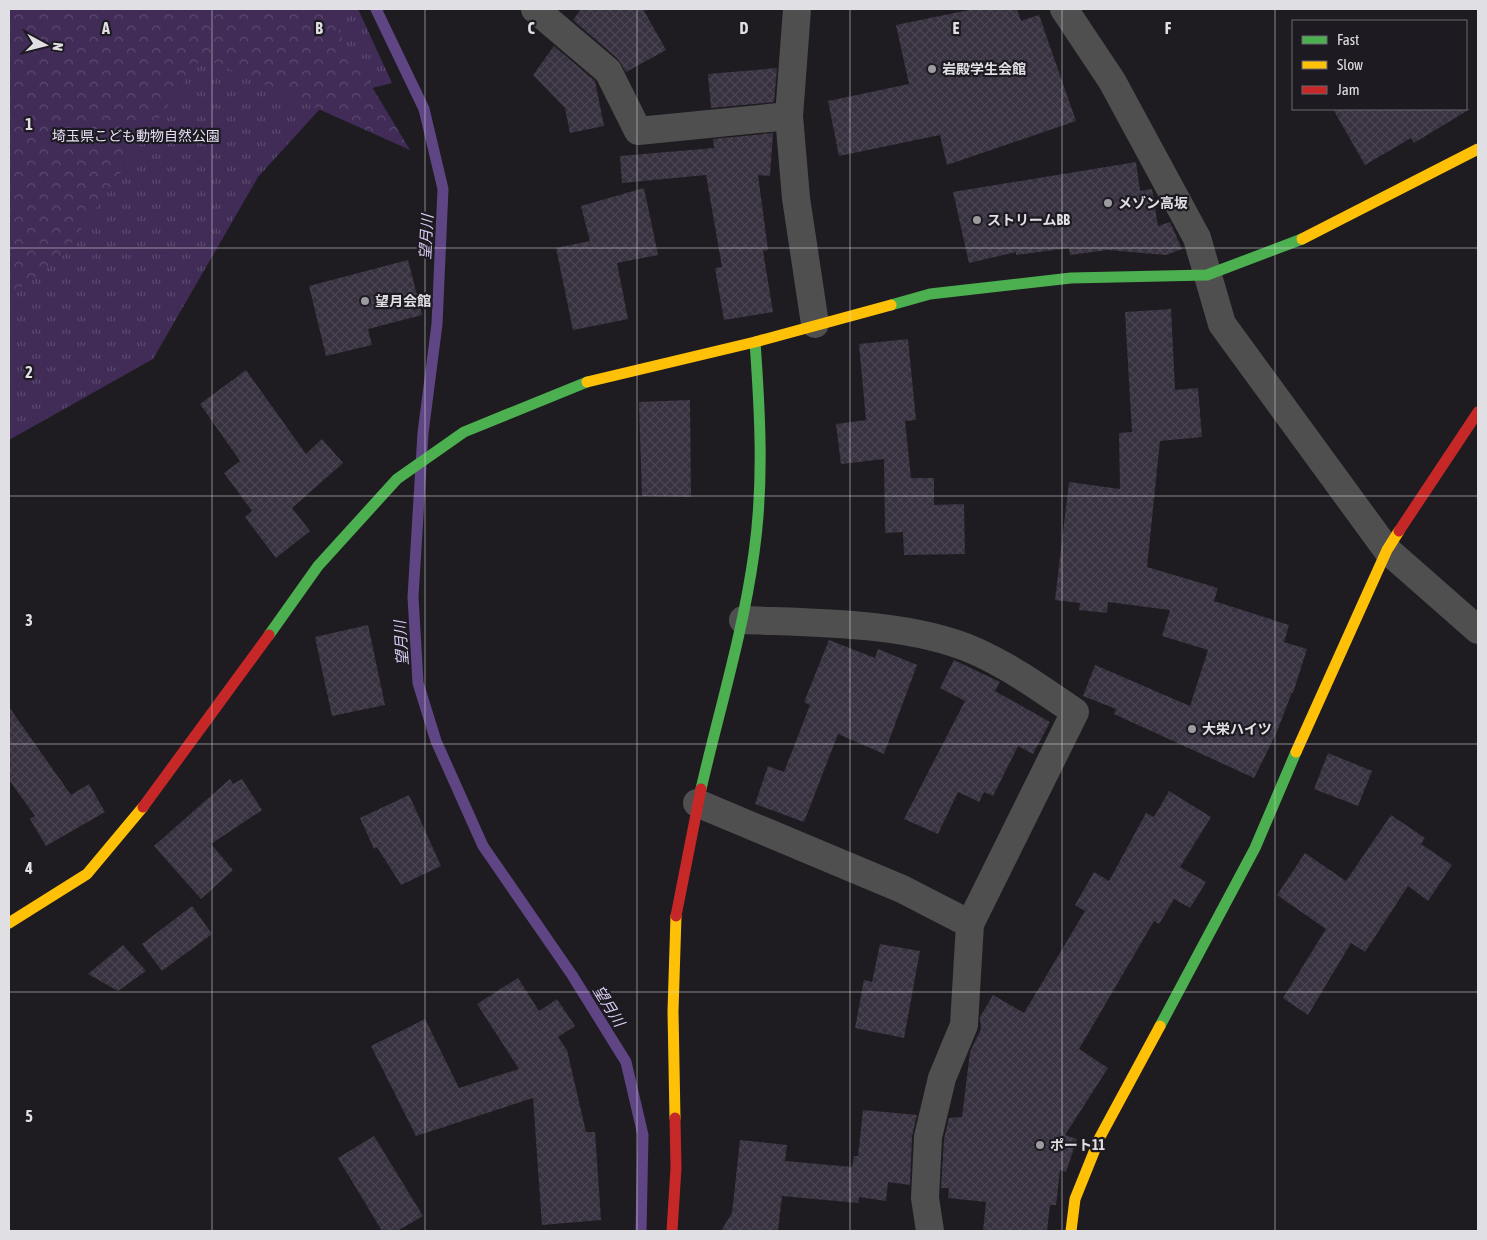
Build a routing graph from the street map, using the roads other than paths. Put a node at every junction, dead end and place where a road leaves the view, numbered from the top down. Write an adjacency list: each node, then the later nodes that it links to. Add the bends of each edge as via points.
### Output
1 (535, 9): 4 (street, via 608,71 638,131)
2 (797, 9): 4 (street)
3 (1064, 9): 6 (street, via 1112,81 1197,238)
4 (790, 116): 7 (street, via 796,198)
5 (1478, 149): 6 (street, via 1306,238)
6 (1207, 275): 7 (street, via 1071,278 930,294); 10 (street, via 1222,324)
7 (815, 324): 8 (street)
8 (755, 342): 11 (street, via 760,473 754,552); 14 (street, via 592,380 464,432 397,479 318,566 128,828 86,874)
9 (1478, 412): 10 (street)
10 (1387, 550): 12 (street); 18 (street, via 1318,696 1254,848 1100,1138 1075,1199)
11 (742, 620): 13 (street); 15 (street, via 876,628 974,650 1014,670 1075,712)
12 (1478, 630)
13 (697, 803): 15 (street, via 902,888); 16 (street, via 674,926 672,1036 676,1193)
14 (9, 923)
15 (970, 924): 17 (street, via 964,1025 942,1078 928,1137 926,1198)
16 (672, 1231)
17 (930, 1231)
18 (1071, 1231)

